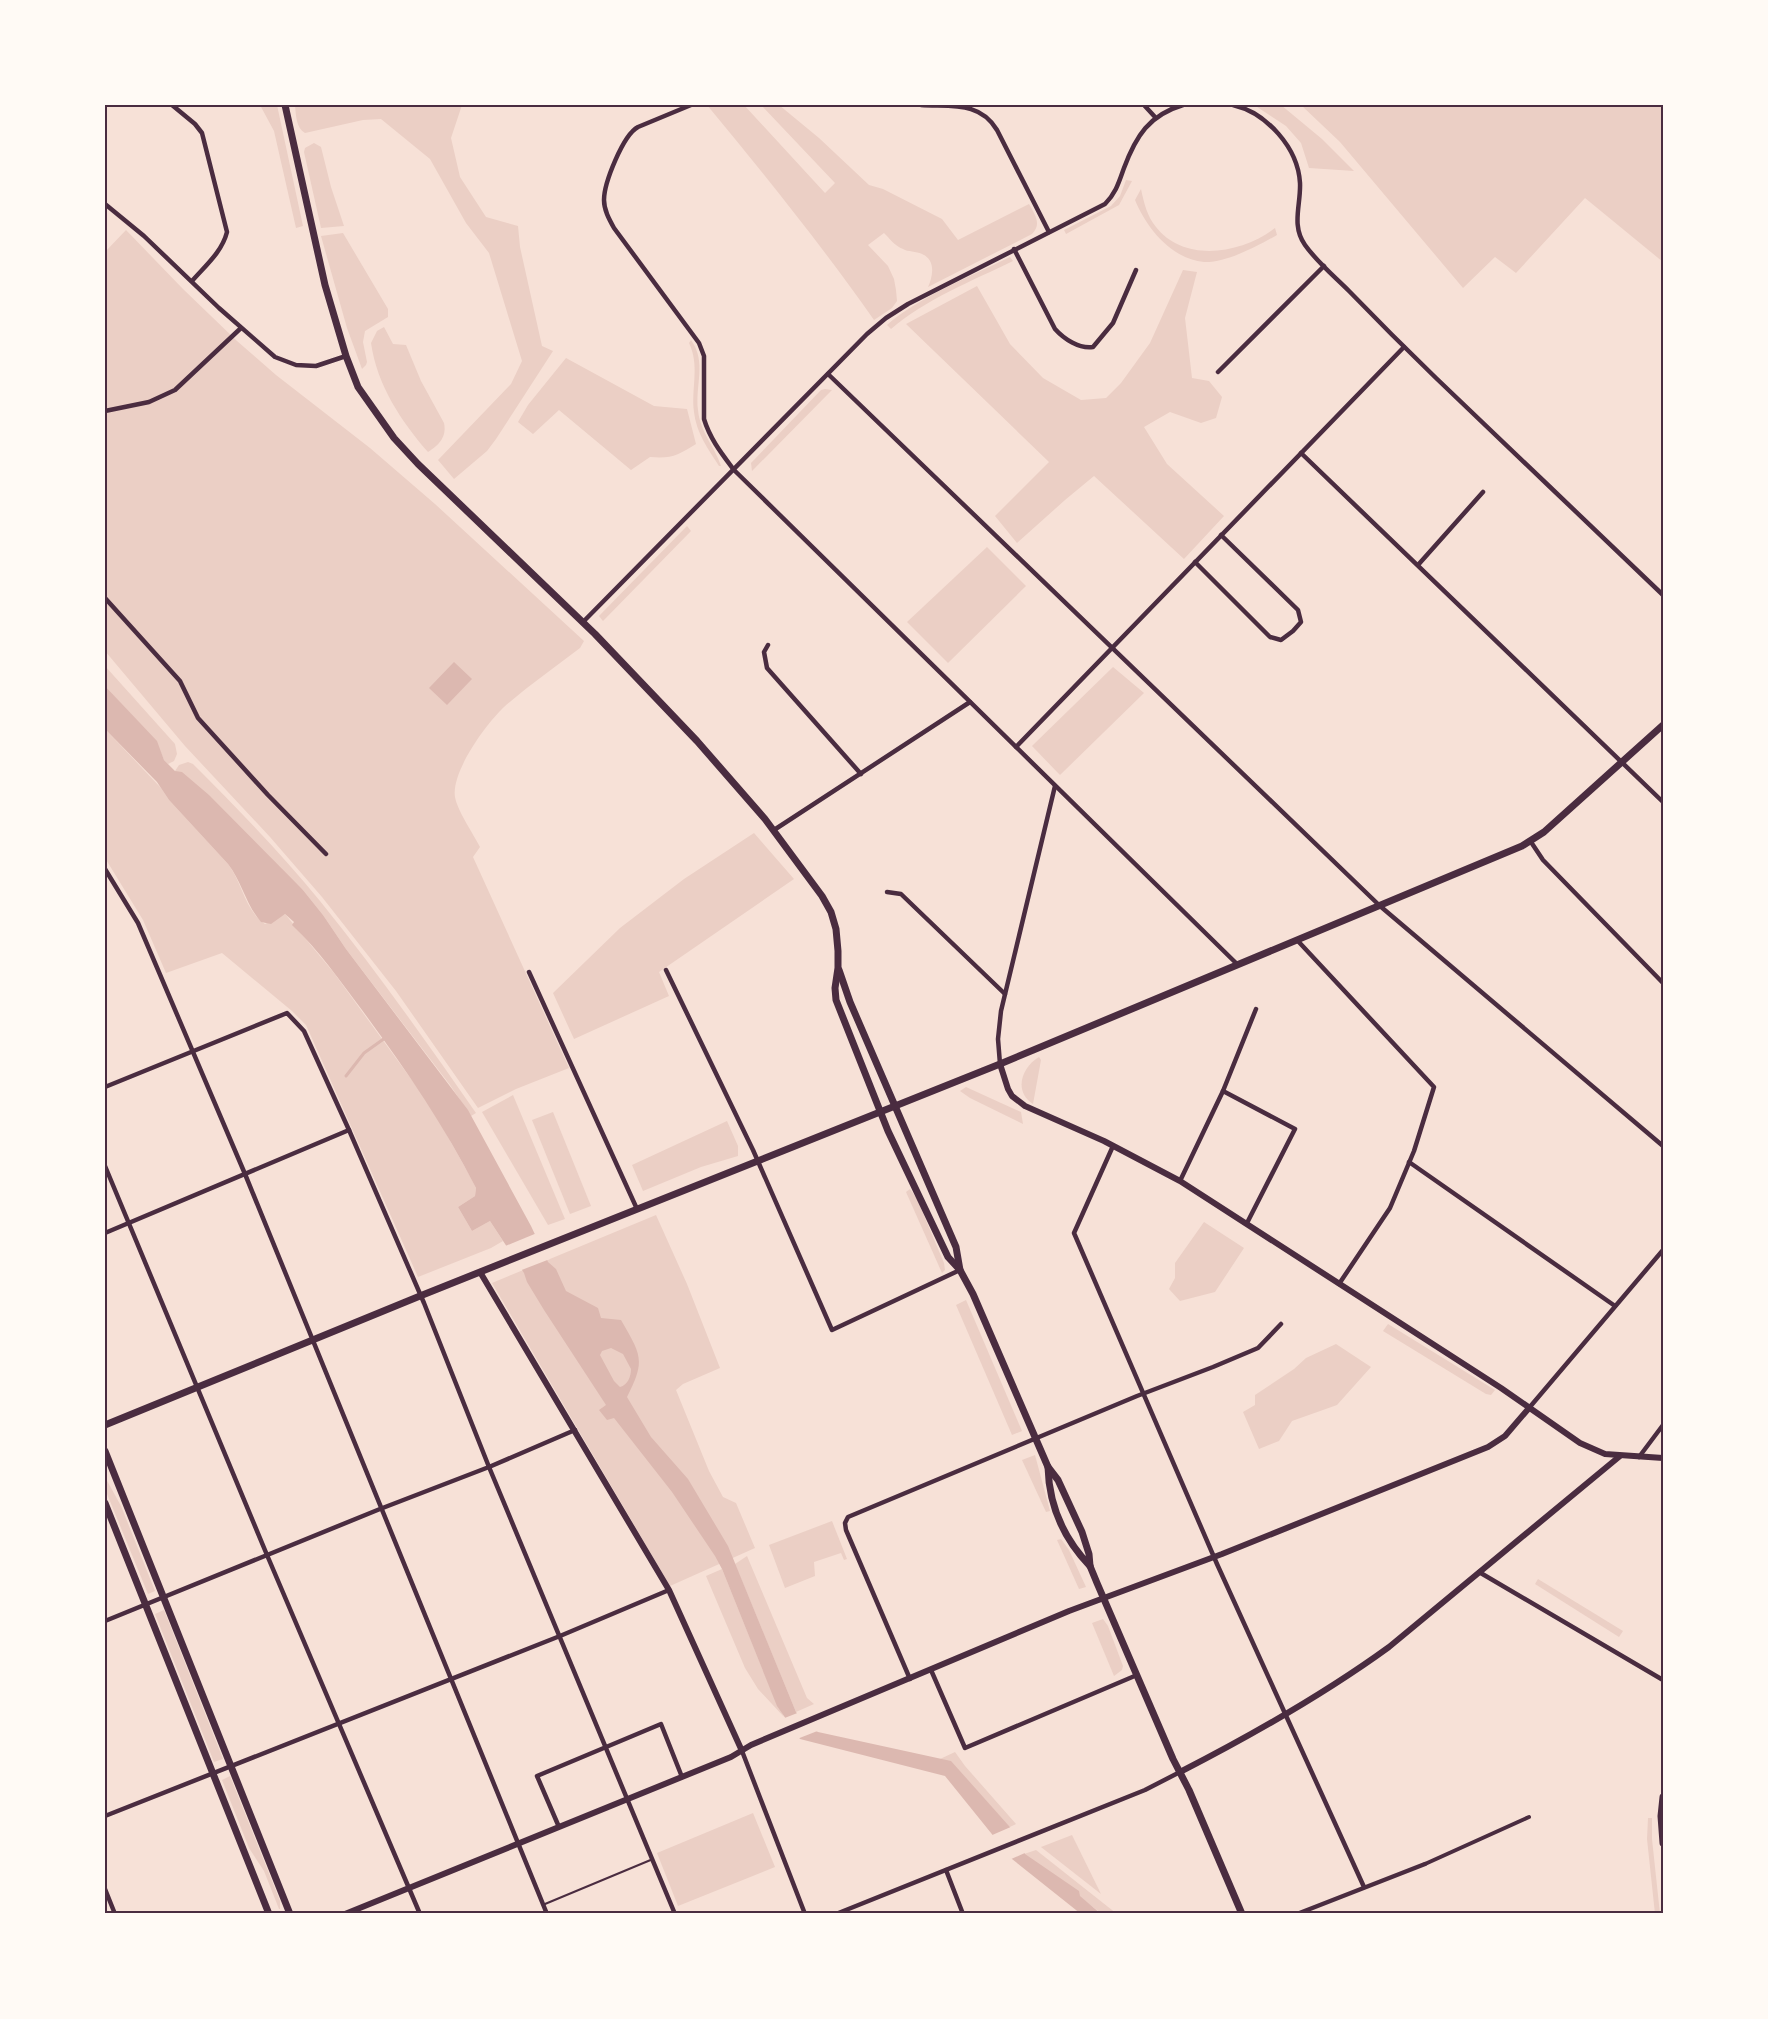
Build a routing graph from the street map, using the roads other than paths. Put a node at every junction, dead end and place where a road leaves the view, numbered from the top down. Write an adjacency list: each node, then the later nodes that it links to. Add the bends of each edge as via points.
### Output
1 (172, 105): 14 (street, via 202,133 227,232 219,251)
2 (285, 105): 17 (main road, via 325,285)
3 (692, 105): 22 (street, via 630,132 610,177 604,203 614,228 699,343 704,356 704,419 713,441)
4 (921, 105): 10 (street, via 964,107 986,115)
5 (1144, 105): 8 (street)
6 (1183, 105): 8 (street)
7 (1233, 105): 12 (street, via 1252,111 1288,146 1300,184 1298,228 1304,243)
8 (1155, 117): 10 (street, via 1136,142 1112,197)
9 (105, 204): 14 (street)
10 (1049, 232): 11 (street)
11 (1014, 249): 13 (street, via 1055,329 1085,348 1094,347 1113,323); 19 (street, via 886,318)
12 (1324, 266): 16 (street); 18 (street)
13 (1136, 270)
14 (192, 281): 15 (street)
15 (241, 328): 17 (street, via 275,357 296,365 316,366); 20 (street, via 175,390 149,402)
16 (1404, 347): 21 (street); 27 (street)
17 (346, 356): 29 (main road, via 358,387 394,438)
18 (1218, 372)
19 (828, 374): 22 (street); 31 (street)
20 (105, 411)
21 (1301, 453): 24 (street); 26 (street)
22 (734, 470): 29 (street); 32 (street)
23 (1483, 492): 26 (street)
24 (1221, 535): 25 (street); 25 (street, via 1298,610 1301,622 1293,631 1281,640 1270,637)
25 (1195, 562): 31 (street)
26 (1418, 565): 35 (street)
27 (1663, 595)
28 (105, 598): 41 (street, via 180,681 198,718)
29 (583, 622): 39 (main road, via 697,741)
30 (768, 645): 36 (street, via 764,652 767,668)
31 (1112, 647): 34 (street); 44 (street)
32 (970, 702): 34 (street); 36 (street)
33 (1663, 725): 35 (main road)
34 (1016, 747): 37 (street)
35 (1622, 761): 38 (street); 40 (main road)
36 (861, 774): 39 (street)
37 (1055, 786): 46 (street); 51 (street)
38 (1663, 802)
39 (774, 830): 47 (main road, via 831,912)
40 (1532, 842): 44 (main road); 50 (street, via 1543,860)
41 (326, 854)
42 (105, 869): 53 (street, via 138,923)
43 (887, 892): 51 (street, via 901,894)
44 (1380, 906): 45 (main road); 61 (street)
45 (1297, 940): 46 (main road); 63 (street, via 1434,1086)
46 (1238, 965): 54 (main road)
47 (838, 968): 57 (main road); 58 (main road, via 836,1000)
48 (666, 970): 62 (street)
49 (529, 972): 67 (street)
50 (1663, 983)
51 (1005, 994): 54 (street, via 998,1039)
52 (1256, 1009): 56 (street)
53 (193, 1052): 55 (street); 59 (street, via 287,1013 304,1031); 65 (street)
54 (1000, 1064): 57 (main road); 60 (street, via 1008,1089 1019,1102)
55 (105, 1087)
56 (1222, 1091): 66 (street); 69 (street, via 1295,1129)
57 (894, 1106): 58 (main road); 72 (main road, via 956,1247)
58 (881, 1112): 62 (main road); 72 (main road, via 948,1257)
59 (349, 1130): 65 (street); 75 (street)
60 (1113, 1146): 66 (street); 80 (street, via 1074,1233)
61 (1663, 1146)
62 (758, 1161): 67 (main road); 72 (street, via 832,1330)
63 (1408, 1162): 74 (street, via 1389,1208); 76 (street)
64 (105, 1166): 68 (street)
65 (245, 1174): 68 (street); 78 (street)
66 (1180, 1181): 69 (street)
67 (637, 1209): 73 (main road)
68 (129, 1223): 70 (street); 79 (street)
69 (1246, 1223): 74 (street)
70 (105, 1233)
71 (1663, 1250): 76 (street)
72 (960, 1270): 85 (main road)
73 (480, 1272): 75 (main road); 84 (street)
74 (1339, 1284): 81 (street)
75 (420, 1296): 78 (main road); 90 (street)
76 (1615, 1306): 81 (street)
77 (1281, 1324): 80 (street, via 1258,1348)
78 (314, 1340): 79 (main road); 93 (street)
79 (198, 1387): 82 (main road); 94 (street)
80 (1143, 1394): 85 (street); 95 (street)
81 (1529, 1408): 87 (street, via 1580,1443); 95 (street, via 1505,1436 1488,1448)
82 (105, 1425)
83 (1663, 1425): 88 (street)
84 (575, 1430): 90 (street); 98 (street)
85 (1036, 1439): 91 (main road); 106 (street, via 847,1519 846,1530)
86 (105, 1451): 99 (main road)
87 (1620, 1456): 88 (street); 97 (street)
88 (1639, 1457): 89 (street)
89 (1663, 1458)
90 (489, 1467): 93 (street); 103 (street)
91 (1048, 1467): 96 (main road, via 1082,1532); 96 (main road, via 1051,1495 1065,1534)
92 (105, 1503): 101 (main road)
93 (380, 1509): 94 (street); 107 (street)
94 (267, 1555): 99 (street); 110 (street)
95 (1214, 1557): 100 (street); 109 (street)
96 (1090, 1566): 100 (main road)
97 (1479, 1572): 108 (street); 109 (street, via 1360,1670)
98 (669, 1590): 103 (street); 112 (street)
99 (164, 1597): 101 (street); 113 (main road)
100 (1104, 1598): 104 (street); 105 (main road)
101 (146, 1605): 102 (street); 115 (main road)
102 (105, 1622)
103 (560, 1636): 107 (street); 111 (street)
104 (931, 1670): 105 (street, via 964,1748); 106 (street)
105 (1137, 1675): 114 (main road)
106 (910, 1679): 112 (street)
107 (451, 1680): 110 (street); 123 (street)
108 (1663, 1680)
109 (1285, 1715): 114 (street); 127 (street)
110 (339, 1724): 113 (street); 128 (street)
111 (607, 1747): 116 (street, via 661,1724); 118 (street); 121 (street, via 537,1776)
112 (742, 1751): 116 (street); 138 (street)
113 (232, 1766): 115 (street); 133 (main road)
114 (1180, 1772): 126 (street, via 1145,1790); 141 (main road)
115 (213, 1773): 119 (street); 132 (main road)
116 (682, 1777): 118 (street)
117 (1663, 1797): 122 (main road)
118 (628, 1799): 121 (street); 124 (street)
119 (105, 1816)
120 (1529, 1817): 125 (street)
121 (558, 1827): 123 (street)
122 (1663, 1843)
123 (518, 1844): 128 (street); 130 (street)
124 (653, 1859): 130 (lane); 137 (street)
125 (1425, 1864): 127 (street)
126 (946, 1870): 139 (street); 140 (street)
127 (1364, 1887): 142 (street)
128 (410, 1888): 134 (street); 135 (street)
129 (105, 1889): 131 (street)
130 (543, 1904): 136 (street)
131 (115, 1914)
132 (269, 1914)
133 (290, 1914)
134 (345, 1914)
135 (420, 1914)
136 (547, 1914)
137 (675, 1914)
138 (805, 1914)
139 (836, 1914)
140 (963, 1914)
141 (1242, 1914)
142 (1297, 1914)

